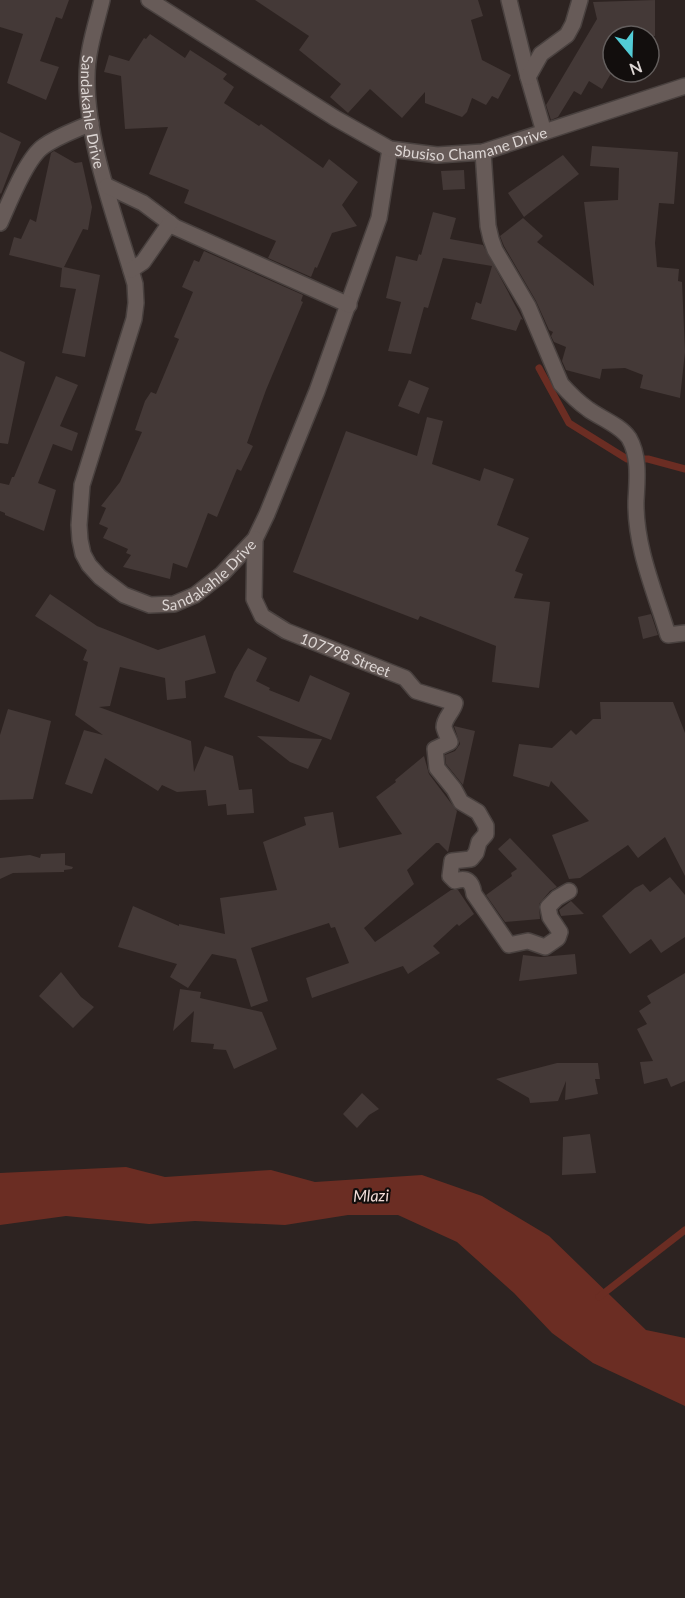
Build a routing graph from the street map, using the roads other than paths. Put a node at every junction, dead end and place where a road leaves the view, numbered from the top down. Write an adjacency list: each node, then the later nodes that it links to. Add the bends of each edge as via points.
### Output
1 (102, 0): 7 (street, Sandakahle Drive, via 89,53)
2 (149, 0): 9 (street, Sbusiso Chamane Drive, via 335,118)
3 (509, 0): 5 (street)
4 (580, 0): 5 (street, via 567,35 542,54)
5 (528, 77): 8 (street)
6 (685, 87): 8 (street, Sbusiso Chamane Drive)
7 (91, 123): 11 (street, Sandakahle Drive); 12 (street, via 38,151)
8 (544, 132): 10 (street, Sbusiso Chamane Drive)
9 (390, 148): 10 (street, Sbusiso Chamane Drive, via 437,155); 15 (street, Sandakahle Drive, via 379,218)
10 (483, 152): 17 (street, via 488,226 495,250 528,306 561,384 631,442 636,457 637,524 642,551 668,635)
11 (107, 186): 13 (street, via 143,202); 14 (street, Sandakahle Drive)
12 (0, 223)
13 (170, 223): 14 (street, via 143,261); 15 (street)
14 (131, 270): 16 (street, Sandakahle Drive, via 135,284 134,319 82,485 79,525 83,554 100,577 124,596 150,605 174,604 195,595 222,574)
15 (349, 305): 16 (street, Sandakahle Drive)
16 (255, 539): 18 (street, 107798 Street, via 254,599 262,616 286,631 405,678 416,691 455,703 444,730 450,742 435,749 437,768 461,802 478,812 486,834 471,859 452,861 450,876 455,881 468,880 473,884 474,894 509,945 528,941 545,947 558,938 560,932 548,907)
17 (685, 633)
18 (569, 891)

